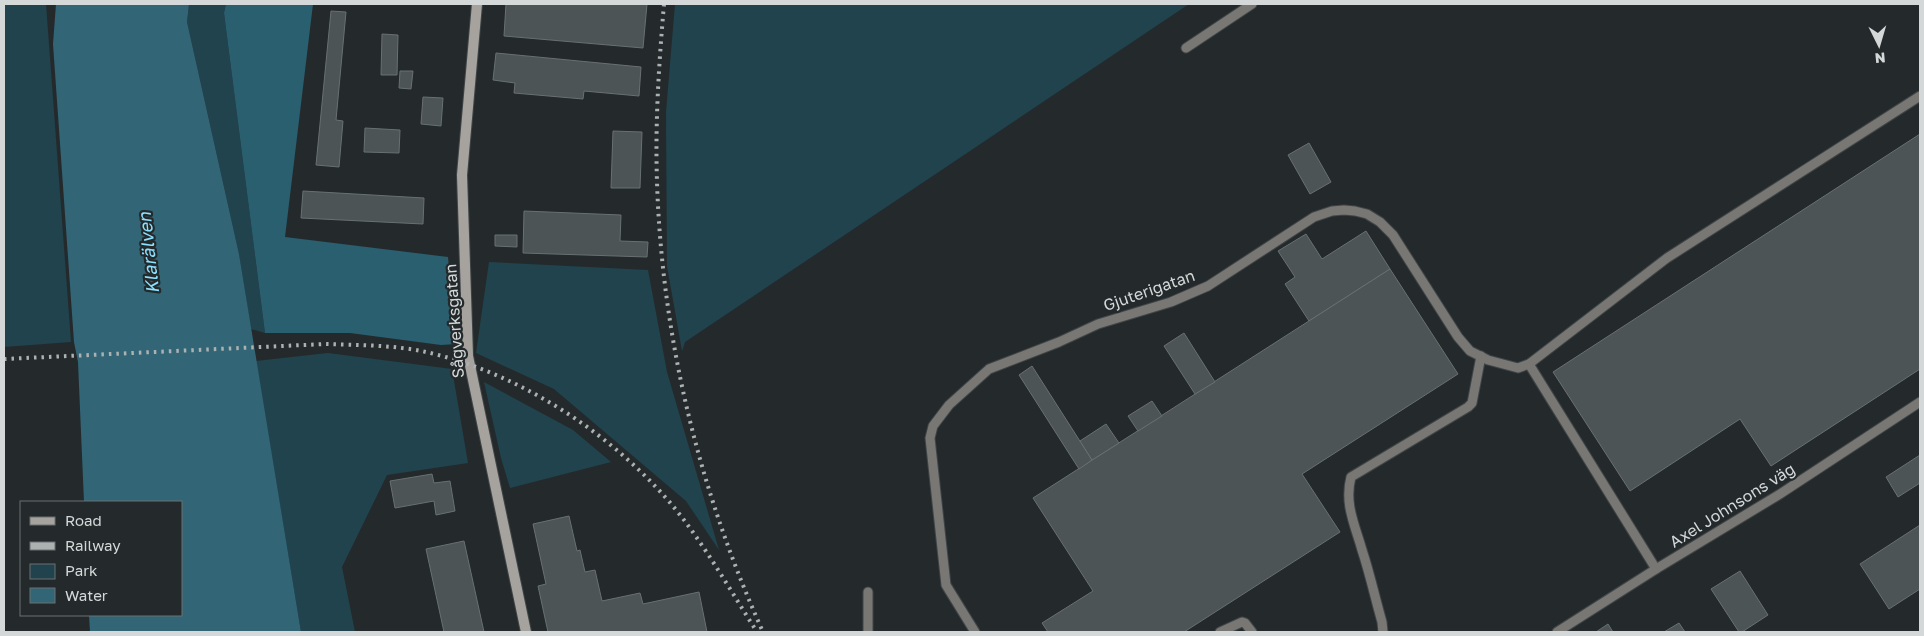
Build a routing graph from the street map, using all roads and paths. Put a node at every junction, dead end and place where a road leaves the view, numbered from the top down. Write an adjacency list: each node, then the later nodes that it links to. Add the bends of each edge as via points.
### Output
1 (477, 4): 10 (street, Sågverksgatan, via 462,175 468,356)
2 (1252, 4): 3 (lane)
3 (1186, 48)
4 (1920, 96): 6 (lane, via 1667,258)
5 (1481, 356): 6 (lane, Gjuterigatan, via 1509,367); 12 (lane, Gjuterigatan, via 1470,351 1458,337 1393,235 1367,214 1344,210 1314,217 1208,286 1171,302 1098,324 989,370 949,405 933,426 930,438 946,585); 15 (lane, via 1472,403 1468,407 1351,478 1350,511)
6 (1529, 364): 8 (lane)
7 (1920, 402): 8 (lane, Axel Johnsons väg, via 1780,494)
8 (1656, 569): 16 (lane, Axel Johnsons väg)
9 (868, 592): 11 (lane)
10 (526, 632)
11 (868, 632)
12 (975, 632)
13 (1220, 632): 14 (lane, via 1242,622)
14 (1252, 632)
15 (1383, 632)
16 (1558, 632)

